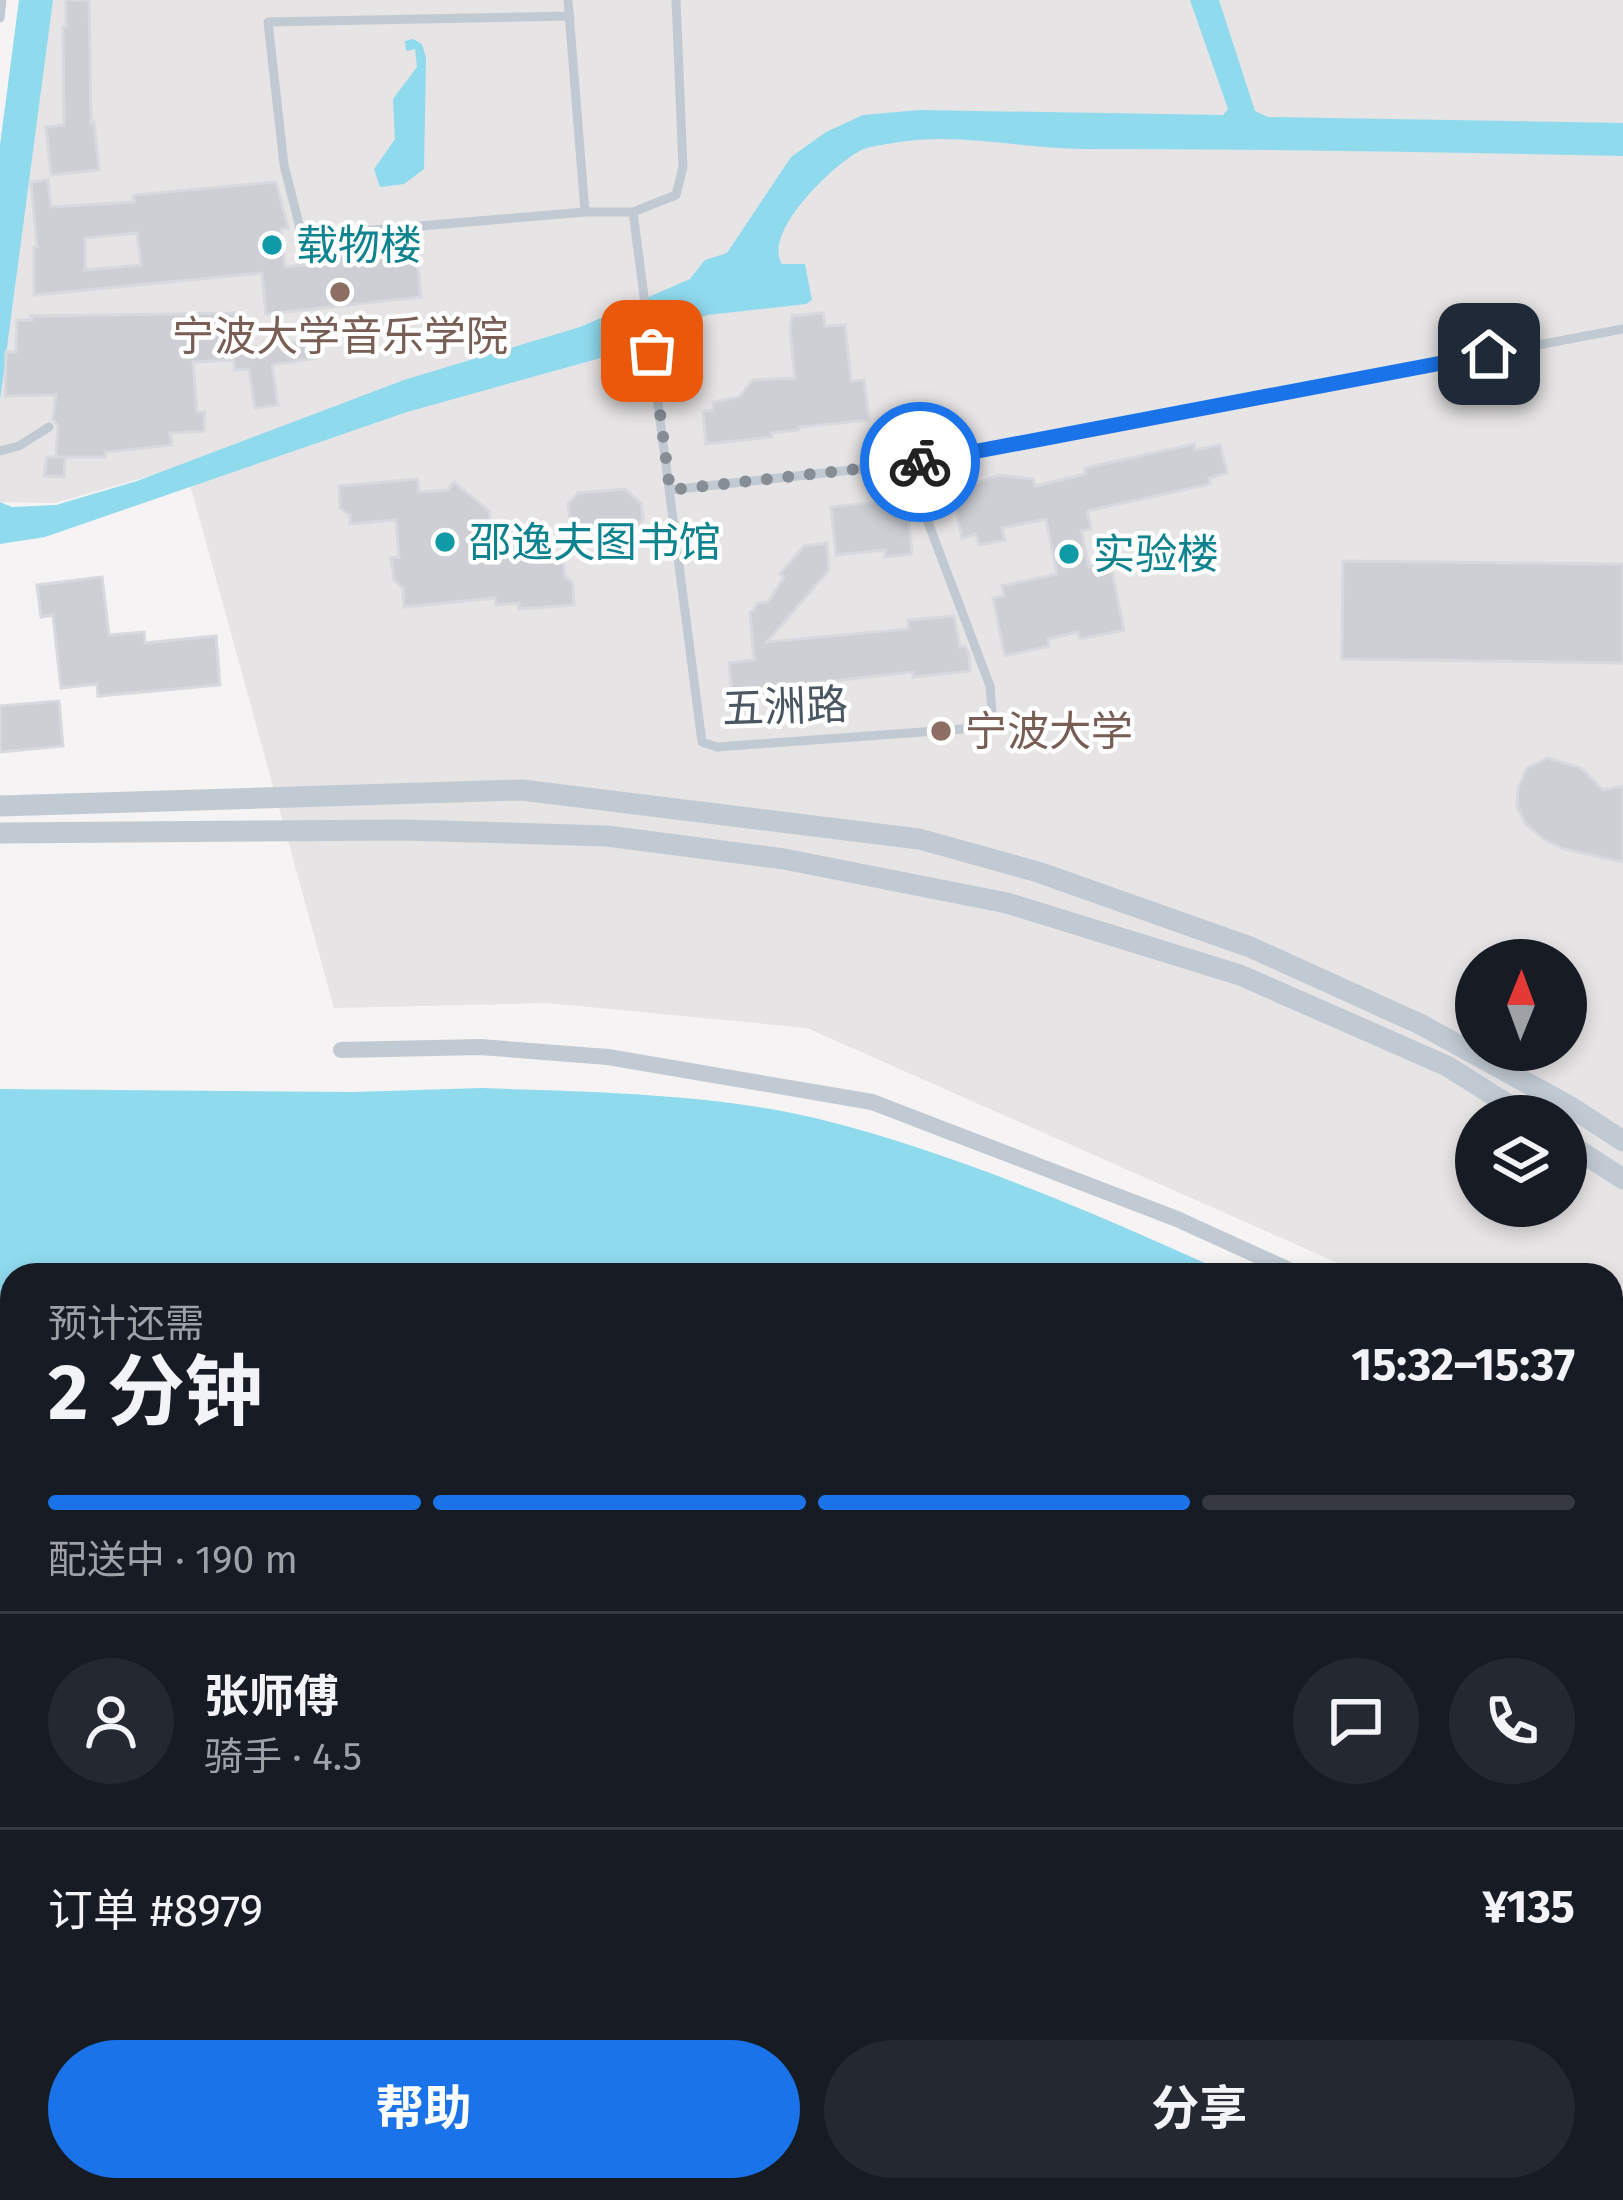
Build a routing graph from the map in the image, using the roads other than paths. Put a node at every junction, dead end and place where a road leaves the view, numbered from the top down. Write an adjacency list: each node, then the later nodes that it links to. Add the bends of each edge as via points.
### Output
1 (2, 0): 5 (lane)
2 (568, 0): 4 (lane)
3 (676, 0): 7 (lane, via 683,167 676,195)
4 (570, 16): 6 (lane); 6 (lane, via 268,22 284,165 302,236)
5 (0, 18)
6 (585, 212): 7 (lane)
7 (633, 212): 12 (lane, 五洲路)
8 (1623, 329): 11 (lane)
9 (49, 427): 10 (lane)
10 (0, 451)
11 (906, 464): 12 (lane); 12 (lane, 五洲路, via 990,686 992,712 977,728 702,742)
12 (670, 490)
13 (0, 806): 17 (street, via 522,790 920,839 1250,946 1420,1024)
14 (0, 833): 16 (street, via 607,836 784,859 1007,903 1240,975 1447,1066)
15 (341, 1050): 20 (street, via 480,1047 608,1057 872,1102)
16 (1493, 1095)
17 (1623, 1141)
18 (1587, 1156): 19 (street)
19 (1623, 1179)
20 (1274, 1263)

